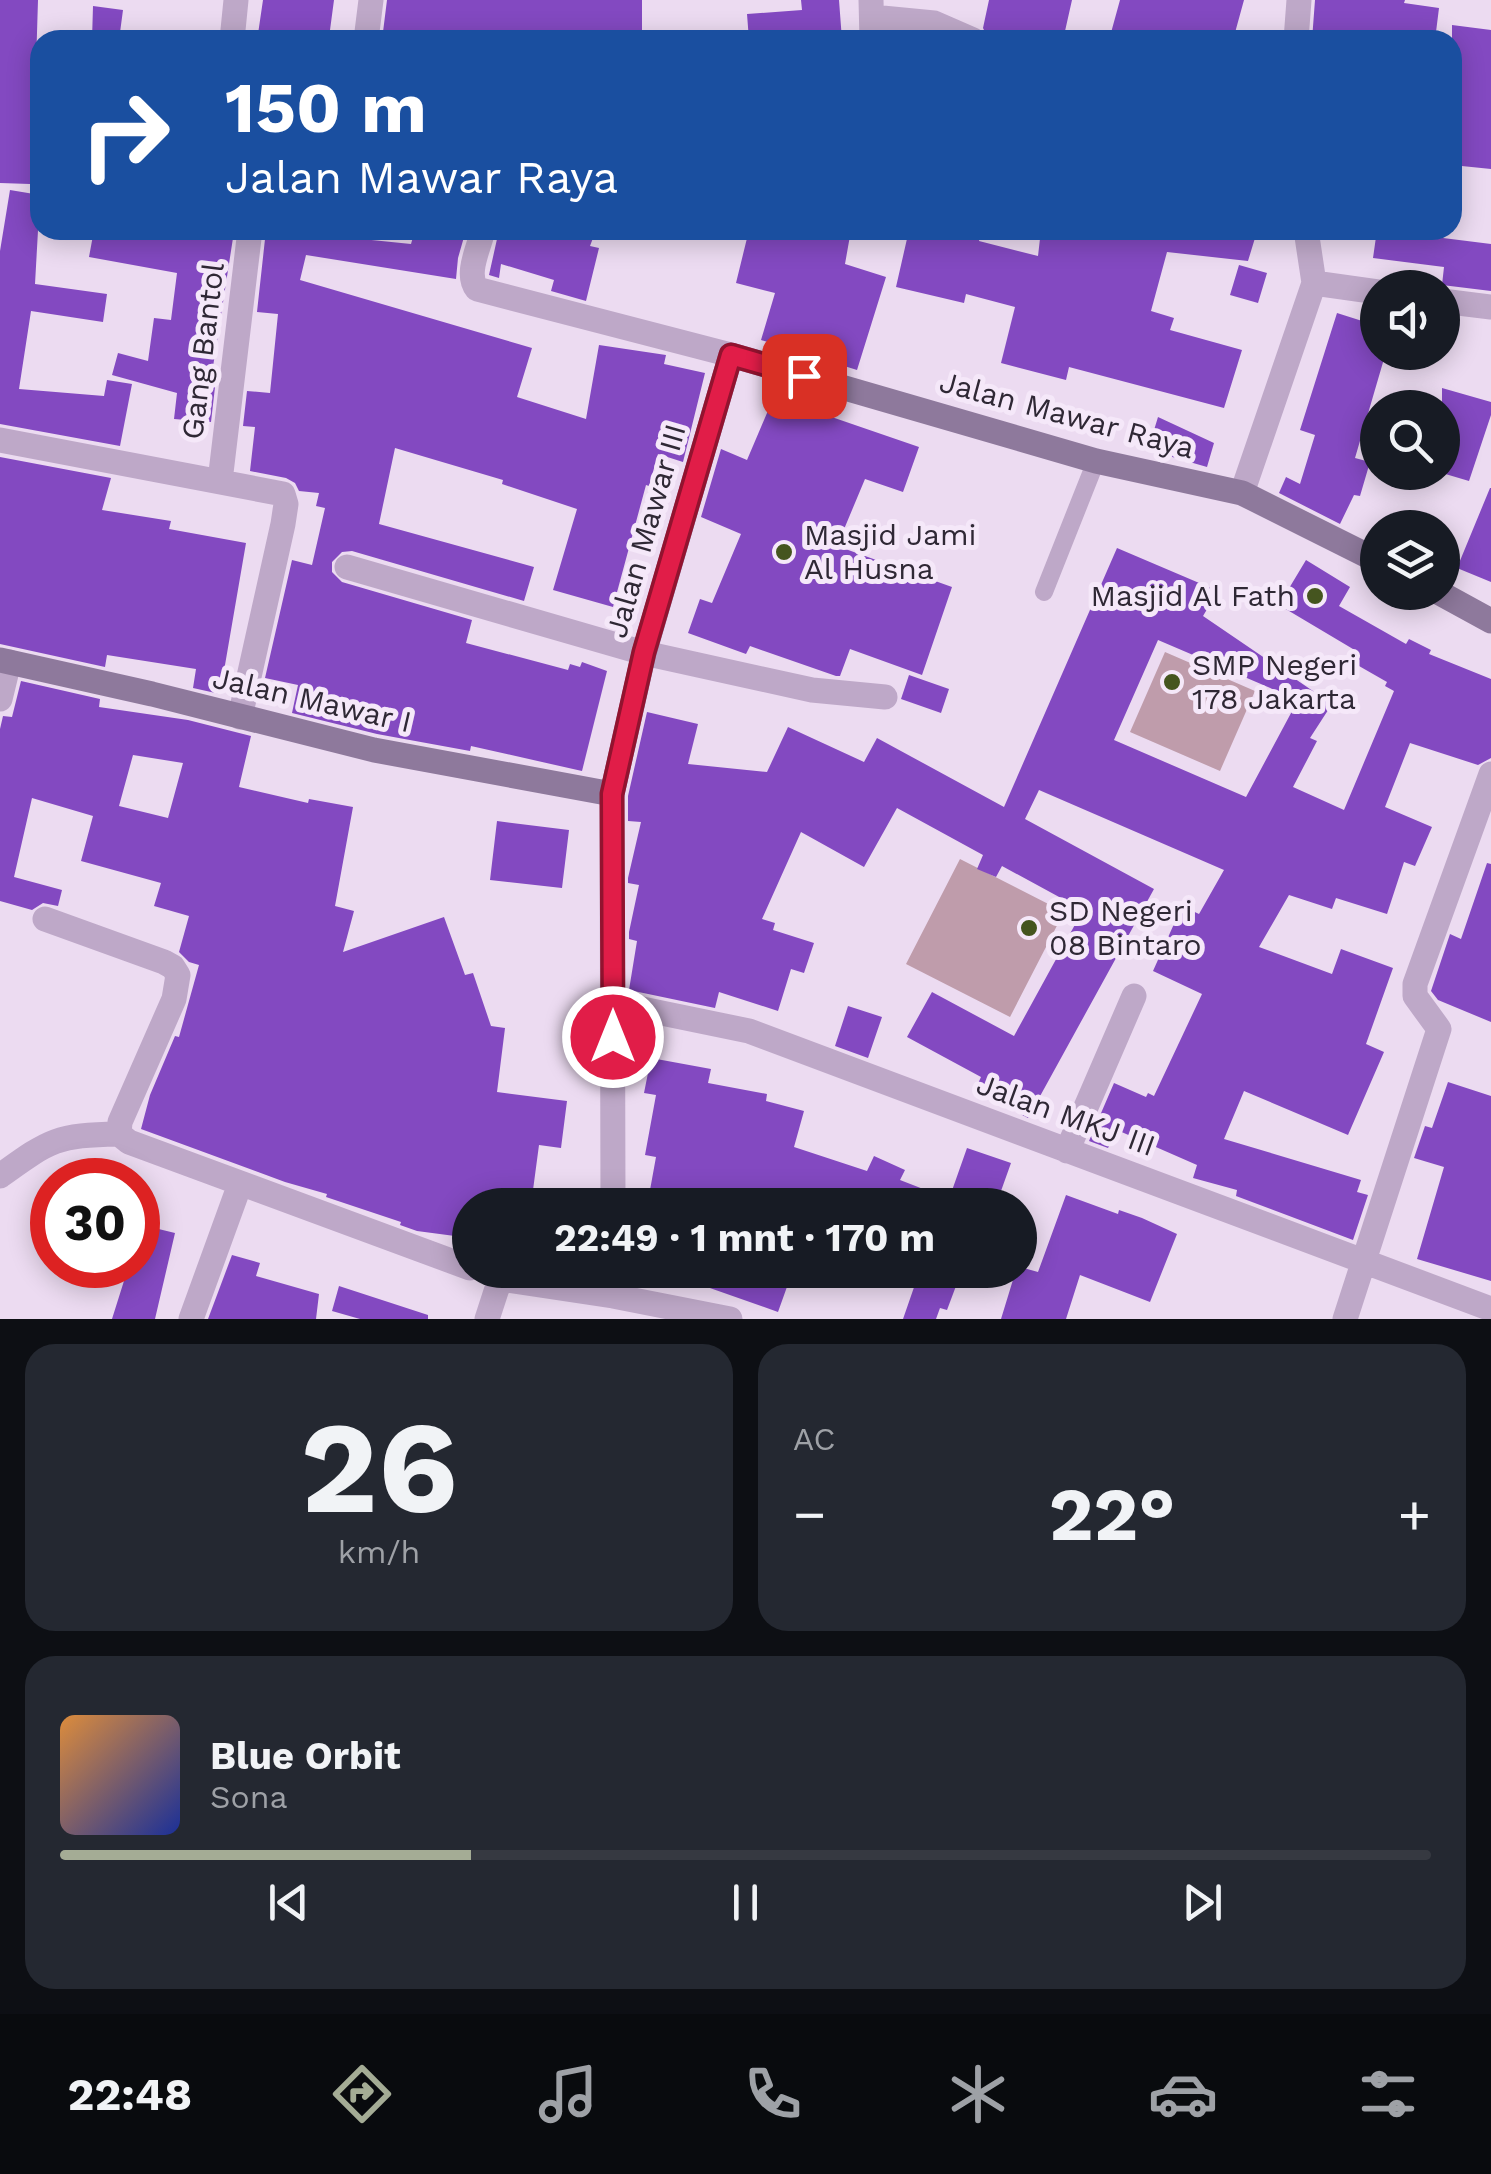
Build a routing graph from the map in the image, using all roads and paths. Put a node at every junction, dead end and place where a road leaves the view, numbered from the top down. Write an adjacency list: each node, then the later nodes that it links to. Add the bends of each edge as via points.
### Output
1 (236, 0): 5 (street)
2 (371, 0): 6 (street)
3 (1300, 0): 8 (street)
4 (872, 19): 7 (street)
5 (233, 30)
6 (367, 30)
7 (948, 30)
8 (1297, 30)
9 (249, 240): 19 (street, Gang Bantol)
10 (481, 240): 16 (street, via 472,274 476,288)
11 (1307, 240): 12 (street)
12 (1314, 284): 13 (street); 20 (street)
13 (1360, 290)
14 (1460, 303): 15 (street)
15 (1491, 307)
16 (731, 355): 18 (street, Jalan Mawar Raya); 26 (street, Jalan Mawar III)
17 (0, 440): 19 (street)
18 (1096, 461): 20 (street, Jalan Mawar Raya); 23 (lane)
19 (220, 480): 30 (street, via 286,498)
20 (1242, 493): 21 (street, Jalan Mawar Raya)
21 (1360, 552)
22 (348, 567): 26 (street)
23 (1044, 592)
24 (1460, 604): 25 (street)
25 (1491, 620)
26 (644, 652): 28 (street, via 812,690); 32 (street, Jalan Mawar III)
27 (4, 661): 29 (street); 30 (street, Jalan Mawar I)
28 (885, 697)
29 (0, 699)
30 (240, 717): 32 (street, Jalan Mawar I, via 374,750)
31 (1491, 774): 41 (street, via 1414,984 1439,1029)
32 (612, 794): 35 (street, Jalan Mawar III)
33 (46, 919): 36 (street, via 164,962 178,976)
34 (1134, 996): 37 (street)
35 (613, 1004): 37 (street, Jalan MKJ III, via 749,1031); 40 (street, Jalan Mawar III)
36 (119, 1134): 38 (street, via 77,1134 46,1143); 39 (street)
37 (1068, 1151): 41 (street, Jalan MKJ III)
38 (0, 1176)
39 (240, 1184): 42 (street); 46 (street)
40 (613, 1188)
41 (1362, 1260): 45 (street, Jalan MKJ III); 49 (street)
42 (452, 1261)
43 (484, 1288): 47 (street)
44 (629, 1288): 48 (street)
45 (1491, 1308)
46 (190, 1319)
47 (487, 1319)
48 (730, 1319)
49 (1345, 1319)

